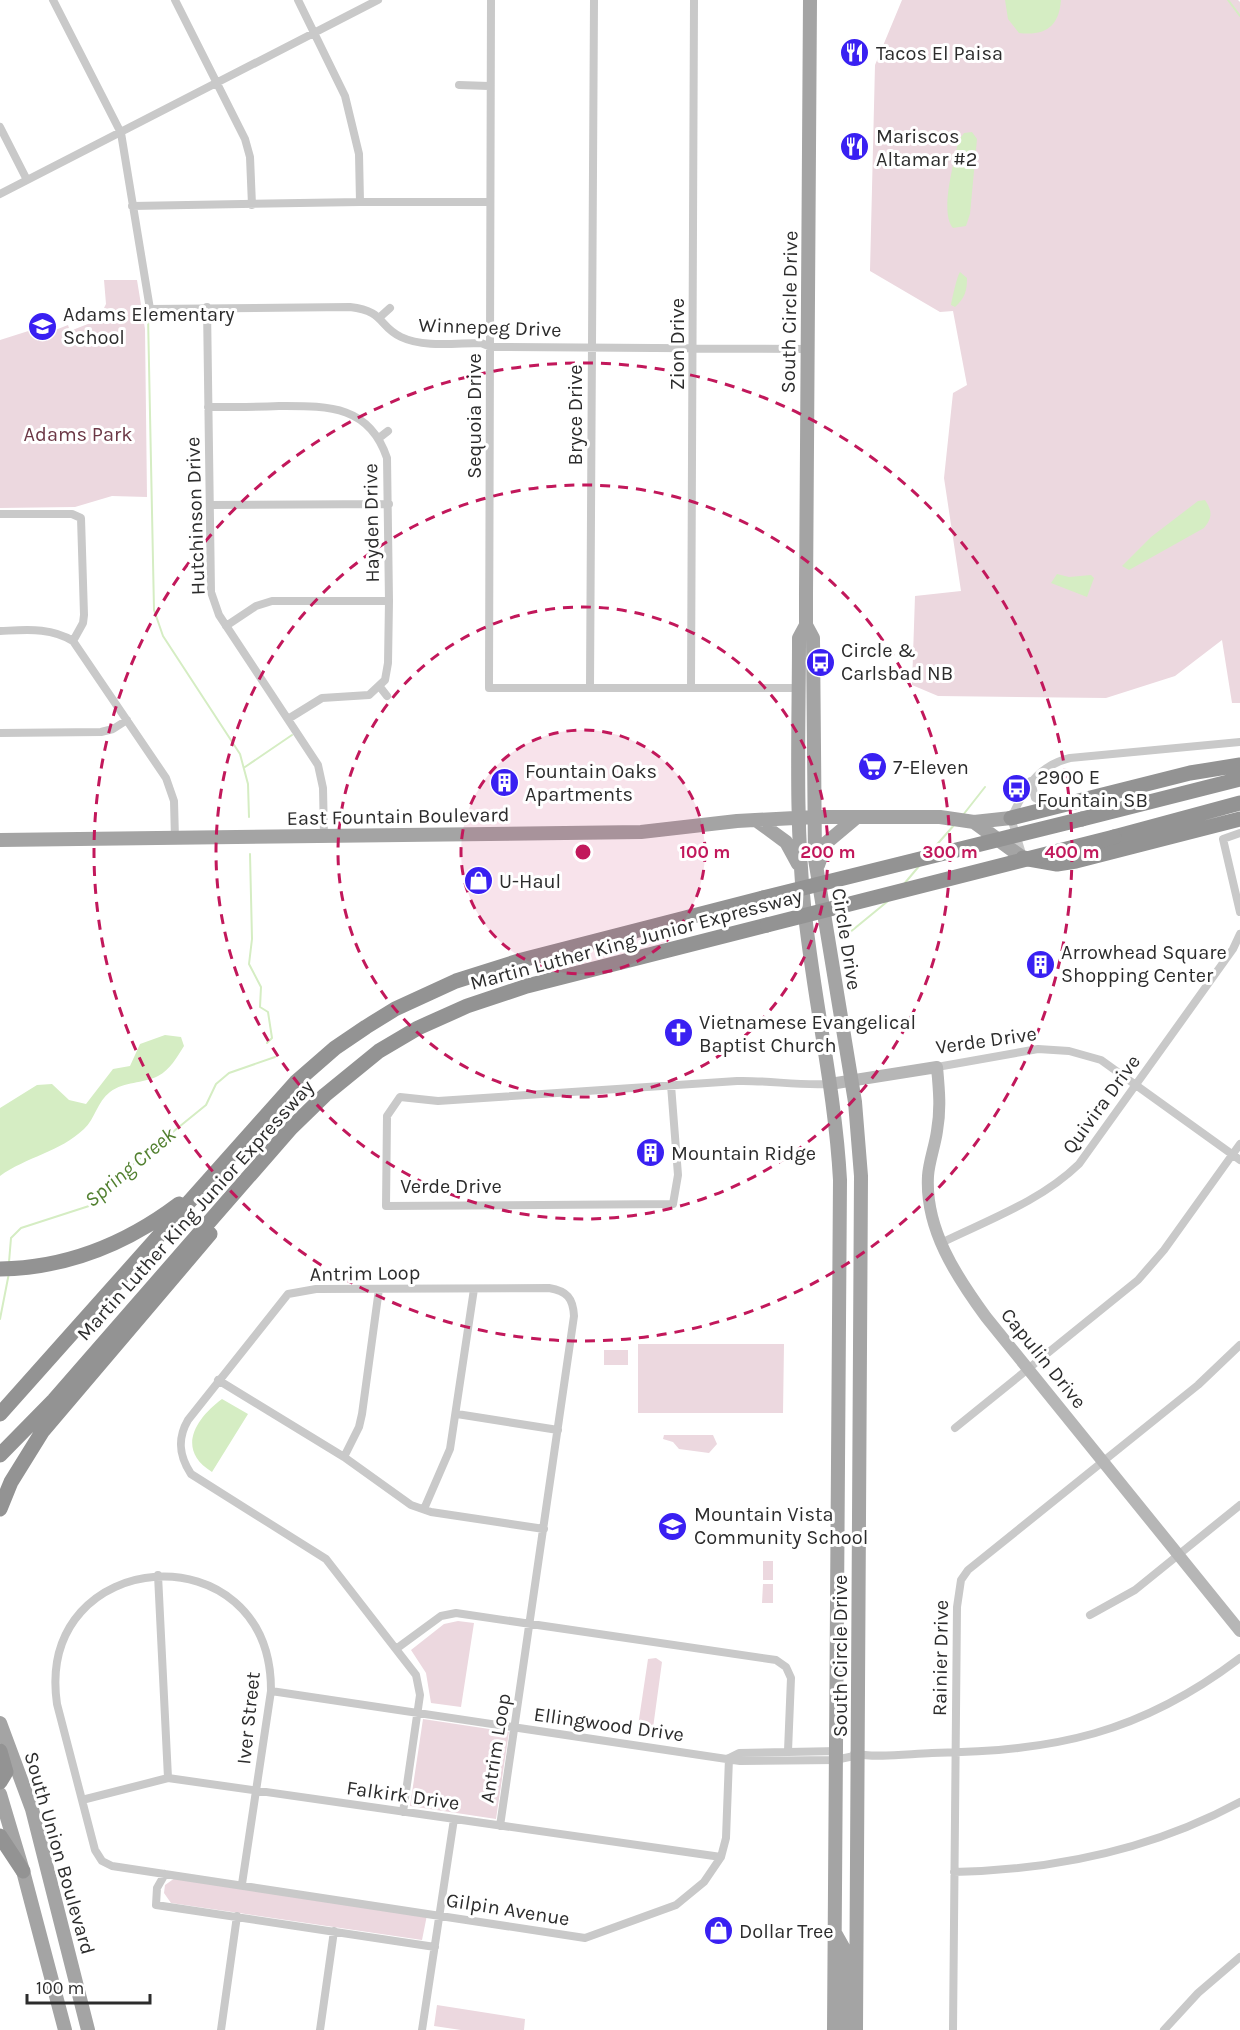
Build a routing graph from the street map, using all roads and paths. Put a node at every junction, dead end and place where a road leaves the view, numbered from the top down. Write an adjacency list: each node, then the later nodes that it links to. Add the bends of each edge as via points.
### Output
1 (53, 0): 14 (street, Winnepeg Drive)
2 (175, 0): 10 (street)
3 (298, 0): 9 (street)
4 (378, 0): 9 (street)
5 (491, 0): 12 (street, Sequoia Drive)
6 (594, 0): 25 (street, Bryce Drive)
7 (694, 0): 26 (street, Zion Drive)
8 (810, 0): 27 (main road, South Circle Drive)
9 (316, 33): 10 (street); 17 (street, via 353,123 359,154)
10 (217, 82): 14 (street); 19 (street, via 245,139 250,157)
11 (459, 86): 12 (street)
12 (489, 86): 18 (street, Sequoia Drive)
13 (0, 127): 15 (street)
14 (121, 133): 15 (street); 20 (street, Winnepeg Drive)
15 (27, 180): 16 (street)
16 (0, 194)
17 (360, 201): 18 (street); 19 (street)
18 (490, 202): 24 (street, Sequoia Drive)
19 (252, 205): 20 (street)
20 (132, 206): 21 (street, Winnepeg Drive, via 150,309)
21 (207, 307): 23 (street, Winnepeg Drive, via 350,307 363,308); 28 (street, Hutchinson Drive)
22 (390, 308): 23 (street)
23 (380, 317): 24 (street, Winnepeg Drive, via 398,336 411,341 481,343)
24 (490, 347): 25 (street, Winnepeg Drive); 40 (street, Sequoia Drive, via 489,688)
25 (592, 347): 26 (street, Winnepeg Drive); 40 (street, Bryce Drive)
26 (694, 347): 27 (street, Winnepeg Drive); 41 (street, Zion Drive)
27 (808, 349): 35 (main road, South Circle Drive)
28 (208, 407): 30 (street, Hayden Drive, via 329,407 354,416); 32 (street, Hutchinson Drive)
29 (388, 431): 30 (street)
30 (379, 438): 31 (street, Hayden Drive, via 388,466)
31 (389, 504): 32 (street); 34 (street, Hayden Drive)
32 (210, 505): 36 (street, Hutchinson Drive, via 211,592)
33 (0, 514): 38 (street, via 72,514 81,518 84,615)
34 (389, 601): 36 (street, via 272,601 256,606); 39 (street, Hayden Drive, via 388,663)
35 (806, 625): 42 (main road, South Circle Drive, via 799,638); 53 (main road, South Circle Drive, via 813,638)
36 (226, 626): 44 (street, Hutchinson Drive)
37 (0, 631): 38 (street, via 46,630)
38 (73, 641): 45 (street)
39 (380, 687): 43 (street); 44 (street, via 369,694 322,698)
40 (590, 687): 41 (street)
41 (692, 688): 42 (street)
42 (799, 688): 55 (main road, South Circle Drive)
43 (387, 696)
44 (288, 719): 61 (street, Hutchinson Drive, via 318,765 323,788)
45 (127, 720): 46 (street, via 101,732); 62 (street, via 171,788)
46 (0, 733)
47 (1240, 742): 50 (street, via 1070,758 1052,764)
48 (1240, 765): 52 (highway)
49 (1240, 779): 80 (highway, Martin Luther King Junior Expressway, bridge, via 763,898 500,966 447,984 395,1009 335,1048 296,1082)
50 (1031, 781): 52 (street, via 1035,798); 59 (street)
51 (1240, 803): 77 (highway, Martin Luther King Junior Expressway, bridge, via 527,986 467,1005 379,1051)
52 (1052, 806): 59 (highway)
53 (814, 817): 54 (main road, East Fountain Boulevard); 55 (main road, East Fountain Boulevard); 65 (main road, Circle Drive)
54 (857, 817): 58 (main road, East Fountain Boulevard, via 940,817); 65 (main road, via 826,843)
55 (799, 818): 57 (main road, East Fountain Boulevard); 66 (main road, Circle Drive)
56 (1240, 819): 64 (highway, via 1076,861 1057,864)
57 (756, 820): 61 (main road, East Fountain Boulevard, via 641,832); 66 (main road, via 786,842)
58 (978, 825): 59 (main road, East Fountain Boulevard); 64 (main road, East Fountain Boulevard)
59 (1013, 825): 64 (street)
60 (1240, 834): 67 (street, via 1223,838)
61 (324, 837): 62 (main road, East Fountain Boulevard)
62 (175, 839): 63 (main road, East Fountain Boulevard)
63 (0, 840)
64 (1023, 858)
65 (816, 870): 71 (main road, Circle Drive)
66 (801, 872): 72 (main road, Circle Drive, via 809,959)
67 (1238, 896): 68 (street)
68 (1240, 912)
69 (1240, 934): 73 (street, Quivira Drive)
70 (937, 1067): 71 (street, Verde Drive); 73 (street, Verde Drive, via 1038,1049 1069,1051 1101,1060); 81 (street, Capulin Drive, via 940,1099 928,1174 928,1210)
71 (851, 1081): 72 (street, Verde Drive); 75 (main road, Circle Drive)
72 (830, 1084): 74 (street, Verde Drive, via 805,1086 750,1080); 76 (main road, Circle Drive)
73 (1136, 1084): 79 (street, Verde Drive); 81 (street, Quivira Drive, via 1079,1164 1065,1177 1034,1198)
74 (671, 1085): 74 (street, Verde Drive, via 438,1101 400,1097 387,1116 386,1206 673,1204 678,1175)
75 (855, 1102): 113 (main road, South Circle Drive, via 861,1176)
76 (833, 1111): 114 (main road, South Circle Drive, via 840,1180)
77 (291, 1128): 92 (highway, Martin Luther King Junior Expressway, via 54,1400); 96 (highway, via 260,1173 48,1425 19,1468)
78 (1240, 1144): 79 (street)
79 (1236, 1157): 86 (street, via 1138,1280)
80 (203, 1185): 82 (highway, via 159,1219 120,1242 65,1261); 88 (highway, Martin Luther King Junior Expressway)
81 (941, 1242): 86 (street, Capulin Drive, via 974,1300)
82 (0, 1269)
83 (474, 1288): 84 (street, Antrim Loop); 89 (street); 91 (street, Antrim Loop, via 549,1288 570,1297 574,1316)
84 (378, 1289): 87 (street, Antrim Loop, via 288,1294); 93 (street, via 362,1414)
85 (1240, 1345): 94 (street, Rainier Drive, via 1198,1385)
86 (1028, 1368): 90 (street); 94 (street, Capulin Drive)
87 (218, 1380): 93 (street); 104 (street, Antrim Loop, via 183,1428 180,1446 186,1466 201,1482 326,1559)
88 (0, 1414)
89 (457, 1414): 91 (street); 97 (street, via 450,1449)
90 (955, 1428)
91 (558, 1430): 98 (street, Antrim Loop)
92 (0, 1455)
93 (344, 1456): 97 (street, via 403,1501)
94 (1103, 1462): 99 (street, Capulin Drive); 112 (street, Rainier Drive, via 968,1570 961,1580 957,1592)
95 (1240, 1505): 99 (street)
96 (0, 1509)
97 (424, 1509): 98 (street)
98 (544, 1529): 102 (street, Antrim Loop)
99 (1179, 1555): 101 (street, via 1135,1590); 103 (street, Capulin Drive)
100 (158, 1575): 106 (street, Iver Street, via 184,1576 205,1583 239,1606 262,1640 270,1664); 116 (street); 120 (street, Iver Street, via 123,1582 102,1594 82,1611 62,1645 56,1692)
101 (1090, 1615)
102 (531, 1624): 104 (street, via 449,1613); 109 (street, Antrim Loop); 111 (street, via 776,1660 786,1667 792,1685)
103 (1240, 1631)
104 (396, 1649): 107 (street, Antrim Loop, via 418,1681)
105 (1240, 1658): 112 (street, Ellingwood Drive, via 1179,1699 1106,1731 1027,1749)
106 (271, 1691): 107 (street, Ellingwood Drive); 118 (street, Iver Street)
107 (417, 1712): 109 (street, Ellingwood Drive); 122 (street, Antrim Loop)
108 (0, 1723): 141 (main road, South Union Boulevard, via 32,1809)
109 (515, 1726): 115 (street, Ellingwood Drive); 124 (street, Antrim Loop)
110 (0, 1751): 117 (highway, via 6,1772)
111 (788, 1751): 114 (street, Ellingwood Drive); 115 (street, Ellingwood Drive, via 739,1753)
112 (955, 1753): 113 (street, Ellingwood Drive); 130 (street, Rainier Drive)
113 (859, 1755): 114 (street, Ellingwood Drive); 147 (main road, South Circle Drive)
114 (836, 1756): 115 (street, Ellingwood Drive, via 753,1761); 137 (main road, South Circle Drive)
115 (729, 1758): 126 (street, Gilpin Avenue, via 728,1821)
116 (168, 1778): 118 (street, Falkirk Drive); 120 (street, Falkirk Drive)
117 (0, 1782)
118 (257, 1791): 122 (street, Falkirk Drive); 132 (street, Iver Street)
119 (0, 1794): 129 (main road, South Union Boulevard)
120 (82, 1800): 127 (street, Iver Street, via 95,1850)
121 (1240, 1802): 130 (street, via 1178,1831 1107,1853 1024,1869)
122 (404, 1812): 123 (street, Falkirk Drive)
123 (454, 1819): 124 (street, Falkirk Drive); 135 (street)
124 (500, 1826): 126 (street, Falkirk Drive)
125 (0, 1836): 129 (highway)
126 (721, 1857): 135 (street, Gilpin Avenue, via 704,1882 681,1902 585,1938)
127 (102, 1861): 128 (street, Gilpin Avenue)
128 (140, 1870): 131 (street, Gilpin Avenue); 133 (street)
129 (23, 1871): 140 (main road, South Union Boulevard)
130 (954, 1872): 148 (street, Rainier Drive)
131 (165, 1874): 132 (street, Gilpin Avenue); 133 (street)
132 (242, 1884): 135 (street, Gilpin Avenue)
133 (157, 1888): 134 (street, via 156,1905)
134 (237, 1916): 136 (street); 142 (street)
135 (439, 1916): 138 (street)
136 (334, 1930): 138 (street); 143 (street)
137 (834, 1931): 145 (main road, South Circle Drive); 146 (main road, via 844,1949)
138 (435, 1947): 144 (street)
139 (1240, 1957): 149 (street, via 1198,1993)
140 (65, 2030)
141 (88, 2030)
142 (221, 2030)
143 (320, 2030)
144 (422, 2030)
145 (834, 2030)
146 (845, 2030)
147 (856, 2030)
148 (953, 2030)
149 (1164, 2030)

